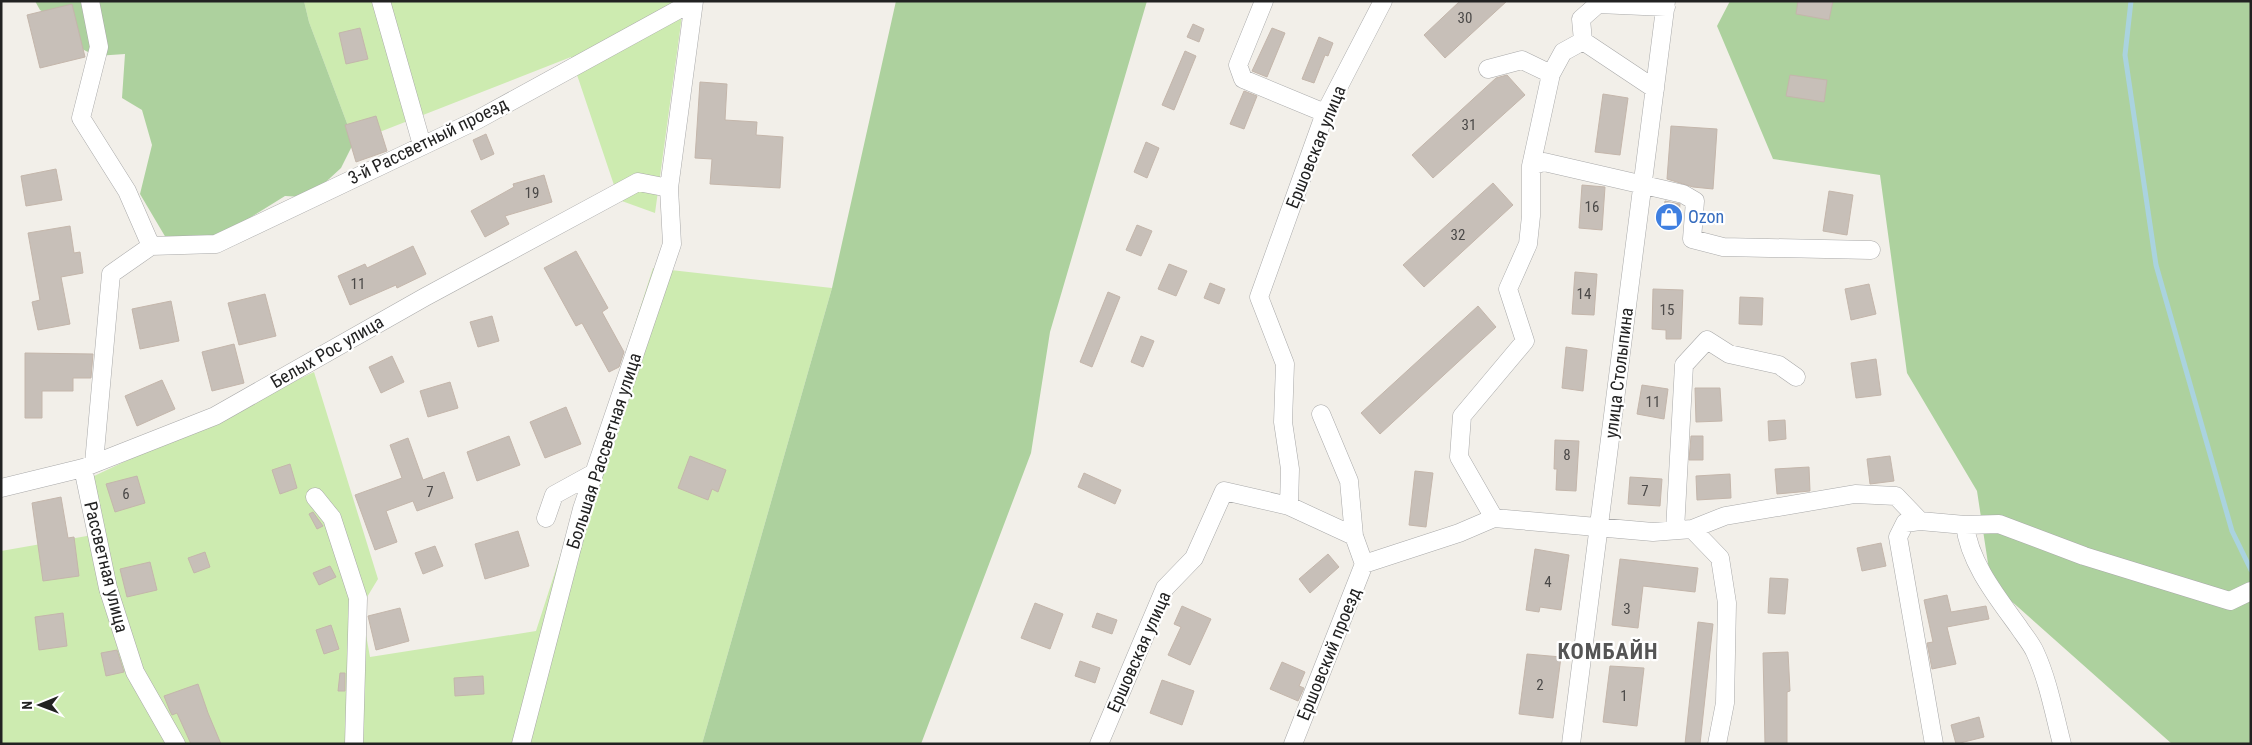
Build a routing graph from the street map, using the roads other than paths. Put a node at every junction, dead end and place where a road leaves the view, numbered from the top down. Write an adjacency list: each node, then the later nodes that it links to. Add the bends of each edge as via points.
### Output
1 (90, 1): 16 (street, via 99,47 81,118 127,191)
2 (381, 1): 12 (street)
3 (694, 1): 12 (street, 3-й Рассветный проезд); 15 (street, Большая Рассветная улица)
4 (1264, 1): 11 (street, via 1238,65 1243,79)
5 (1383, 1): 11 (street, Ершовская улица)
6 (1666, 4): 7 (street, via 1598,4 1582,19); 10 (street, улица Столыпина)
7 (1583, 41): 9 (street, via 1563,52); 10 (street)
8 (1488, 69): 9 (street, via 1522,60)
9 (1551, 74): 13 (street)
10 (1655, 88): 14 (street, улица Столыпина)
11 (1325, 113): 24 (street, Ершовская улица, via 1259,297 1285,364 1283,422 1290,469)
12 (422, 146): 16 (street, 3-й Рассветный проезд, via 216,244)
13 (1531, 166): 14 (street, via 1544,162); 26 (street, via 1532,216 1528,244 1508,289 1525,341 1462,416 1459,457)
14 (1643, 186): 17 (street, via 1683,194 1695,201 1692,239 1724,248); 29 (street, улица Столыпина)
15 (669, 188): 20 (street, Белых Рос улица, via 638,182 214,416); 21 (street, Большая Рассветная улица, via 672,244)
16 (151, 246): 20 (street, Рассветная улица, via 111,274)
17 (1871, 250)
18 (1796, 377): 30 (street, via 1780,365 1729,354 1707,340 1684,365)
19 (1321, 414): 31 (street, via 1349,481)
20 (89, 466): 22 (street, Белых Рос улица); 34 (street, Рассветная улица, via 108,588 135,672)
21 (594, 473): 25 (street, via 554,495); 36 (street, Большая Рассветная улица)
22 (1, 488)
23 (315, 497): 35 (street, via 332,518 358,598)
24 (1289, 506): 31 (street); 37 (street, Ершовская улица, via 1224,491 1194,558 1164,588)
25 (546, 518)
26 (1494, 518): 29 (street); 32 (street)
27 (1920, 522): 28 (street); 30 (street, via 1896,496 1855,494 1725,516); 41 (street, via 1906,523 1898,538)
28 (1965, 525): 33 (street, via 1999,524 2084,556 2230,601); 42 (street, via 1975,560 2035,651)
29 (1599, 527): 30 (street, via 1654,532); 39 (street, улица Столыпина)
30 (1684, 529): 40 (street, via 1720,558 1727,603 1725,703)
31 (1354, 536): 32 (street)
32 (1364, 564): 38 (street, Ершовский проезд)
33 (2251, 591)
34 (176, 744)
35 (354, 744)
36 (521, 744)
37 (1099, 744)
38 (1293, 744)
39 (1572, 744)
40 (1717, 744)
41 (1934, 744)
42 (2062, 744)

